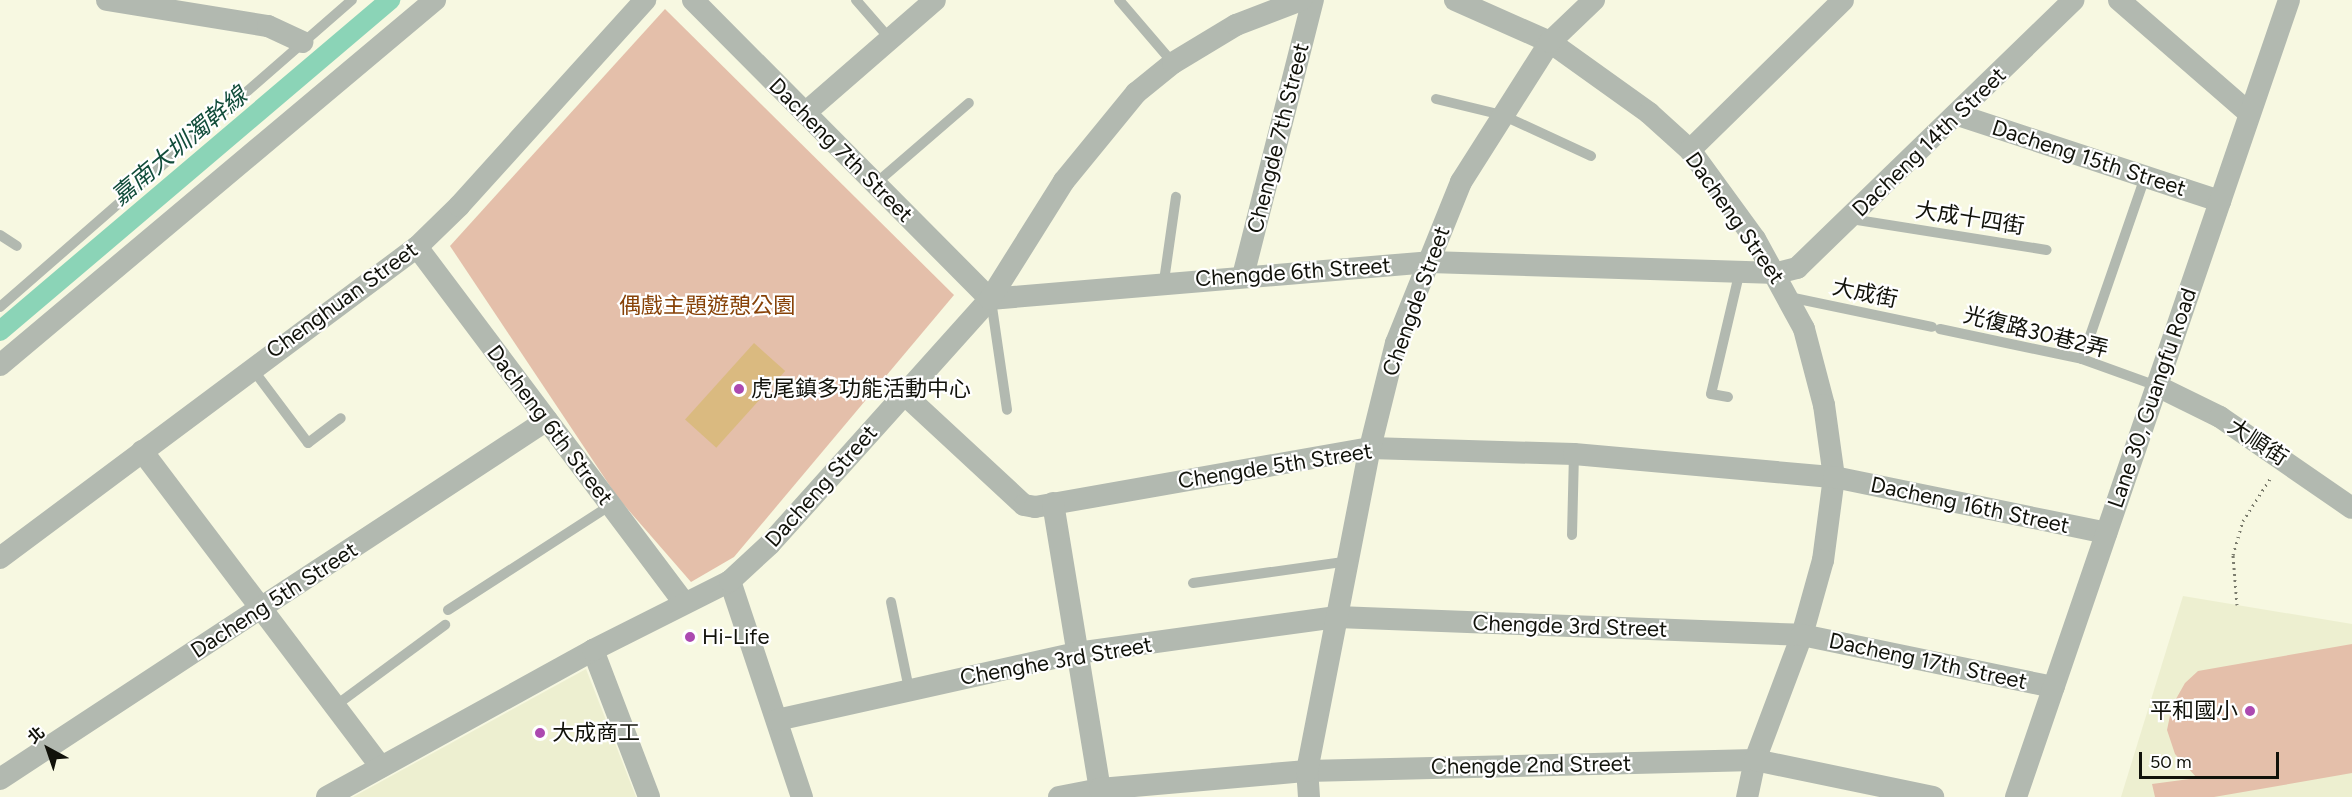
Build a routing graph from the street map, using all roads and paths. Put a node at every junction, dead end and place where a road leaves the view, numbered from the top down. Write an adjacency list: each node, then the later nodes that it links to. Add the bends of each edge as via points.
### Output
1 (107, 0): 18 (street, via 268,26)
2 (352, 0): 18 (lane)
3 (435, 0): 48 (street)
4 (645, 0): 36 (street, Chenghuan Street, via 459,206)
5 (693, 0): 23 (street, Dacheng 7th Street)
6 (856, 0): 17 (lane)
7 (935, 0): 17 (street)
8 (1119, 0): 20 (lane)
9 (1301, 0): 20 (street, Dacheng Street, via 1236,25)
10 (1313, 0): 41 (street, Chengde 7th Street)
11 (1455, 0): 19 (street, Dacheng Street)
12 (1594, 0): 19 (street, Chengde Street)
13 (1843, 0): 27 (street)
14 (2074, 0): 26 (street, Dacheng 14th Street)
15 (2119, 0): 24 (street)
16 (2289, 0): 24 (street, Lane 30, Guangfu Road)
17 (890, 39): 23 (street)
18 (302, 42): 45 (lane)
19 (1550, 42): 25 (street, Chengde Street); 27 (street, Dacheng Street, via 1632,100)
20 (1173, 63): 44 (street, Dacheng Street, via 1136,93 1105,127 1064,181)
21 (1436, 99): 25 (lane)
22 (969, 103): 30 (lane)
23 (805, 113): 30 (street, Dacheng 7th Street)
24 (2249, 113): 32 (street, Lane 30, Guangfu Road)
25 (1502, 115): 28 (lane); 38 (street, Chengde Street, via 1461,182)
26 (1958, 115): 29 (street, Dacheng 15th Street); 33 (street, Dacheng 14th Street)
27 (1690, 150): 40 (street, Dacheng Street)
28 (1591, 156)
29 (2145, 177): 32 (street, Dacheng 15th Street); 47 (lane)
30 (875, 184): 44 (street, Dacheng 7th Street)
31 (1176, 197): 42 (lane)
32 (2220, 201): 50 (street, Lane 30, Guangfu Road)
33 (1850, 219): 37 (lane, 大成十四街); 40 (street, Dacheng 14th Street, via 1797,268)
34 (0, 235): 35 (lane)
35 (17, 246)
36 (417, 247): 49 (street, Chenghuan Street); 55 (street, Dacheng 6th Street)
37 (2047, 250)
38 (1429, 262): 39 (street, Chengde 6th Street); 41 (street, Chengde 6th Street); 56 (street, Chengde Street, via 1396,343)
39 (1740, 269): 40 (street, Chengde 6th Street); 52 (lane, via 1711,394)
40 (1777, 273): 43 (street, Dacheng Street)
41 (1243, 276): 42 (street, Chengde 6th Street)
42 (1164, 281): 44 (street, Chengde 6th Street)
43 (1789, 297): 46 (lane, 大成街); 60 (street, Dacheng Street, via 1804,329 1821,394)
44 (990, 299): 51 (street, Dacheng Street); 53 (lane)
45 (0, 307)
46 (1936, 328): 47 (lane, 光復路30巷2弄)
47 (2082, 359): 50 (lane, 光復路30巷2弄)
48 (0, 365)
49 (251, 367): 54 (lane, via 308,443); 57 (street, Chenghuan Street)
50 (2157, 386): 59 (street, 大順街, via 2220,417); 64 (street, Lane 30, Guangfu Road)
51 (904, 394): 61 (street, Chengde 5th Street, via 1024,505); 68 (street, Dacheng Street, via 770,544)
52 (1728, 398)
53 (1006, 410)
54 (341, 418)
55 (547, 420): 62 (street, Dacheng 6th Street); 73 (street, Dacheng 5th Street)
56 (1370, 448): 58 (street, Chengde 5th Street); 61 (street, Chengde 5th Street); 67 (street, Chengde Street)
57 (142, 451): 66 (street, Chenghuan Street); 73 (street)
58 (1574, 454): 60 (street, Chengde 5th Street); 65 (lane)
59 (2283, 457): 63 (street, 大順街); 72 (path, via 2243,521 2233,555)
60 (1834, 477): 64 (street, Dacheng 16th Street); 77 (street, Dacheng Street, via 1823,560)
61 (1053, 503): 79 (street)
62 (610, 505): 71 (street, Dacheng 6th Street); 74 (lane)
63 (2352, 508)
64 (2106, 533): 80 (street, Lane 30, Guangfu Road)
65 (1572, 535)
66 (0, 558)
67 (1350, 561): 69 (lane); 75 (street, Chengde Street)
68 (730, 581): 71 (street, Dacheng Street); 83 (street)
69 (1193, 583)
70 (891, 602): 81 (lane)
71 (684, 603): 78 (street, Dacheng Street)
72 (2237, 605)
73 (261, 609): 82 (street); 87 (street, Dacheng 5th Street)
74 (448, 610)
75 (1337, 616): 77 (street, Chengde 3rd Street); 79 (street, Chenghe 3rd Street); 86 (street, Chengde Street)
76 (445, 624): 82 (lane)
77 (1802, 635): 80 (street, Dacheng 17th Street); 84 (street, Dacheng Street)
78 (593, 650): 85 (street, Dacheng Street); 90 (street)
79 (1077, 653): 81 (street, Chenghe 3rd Street); 88 (street)
80 (2054, 687): 96 (street, Lane 30, Guangfu Road)
81 (909, 689): 83 (street, Chenghe 3rd Street)
82 (335, 706): 85 (street)
83 (777, 720): 91 (street)
84 (1755, 760): 86 (street, Chengde 2nd Street); 94 (street, Dacheng Street); 95 (street, Chengde 2nd Street)
85 (381, 767): 89 (street, Dacheng Street)
86 (1307, 771): 88 (street, Chengde 2nd Street); 93 (street, Chengde Street)
87 (0, 779)
88 (1100, 789): 92 (street, Chengde 2nd Street)
89 (327, 797)
90 (649, 797)
91 (802, 797)
92 (1059, 797)
93 (1310, 797)
94 (1747, 797)
95 (1933, 797)
96 (2016, 797)

